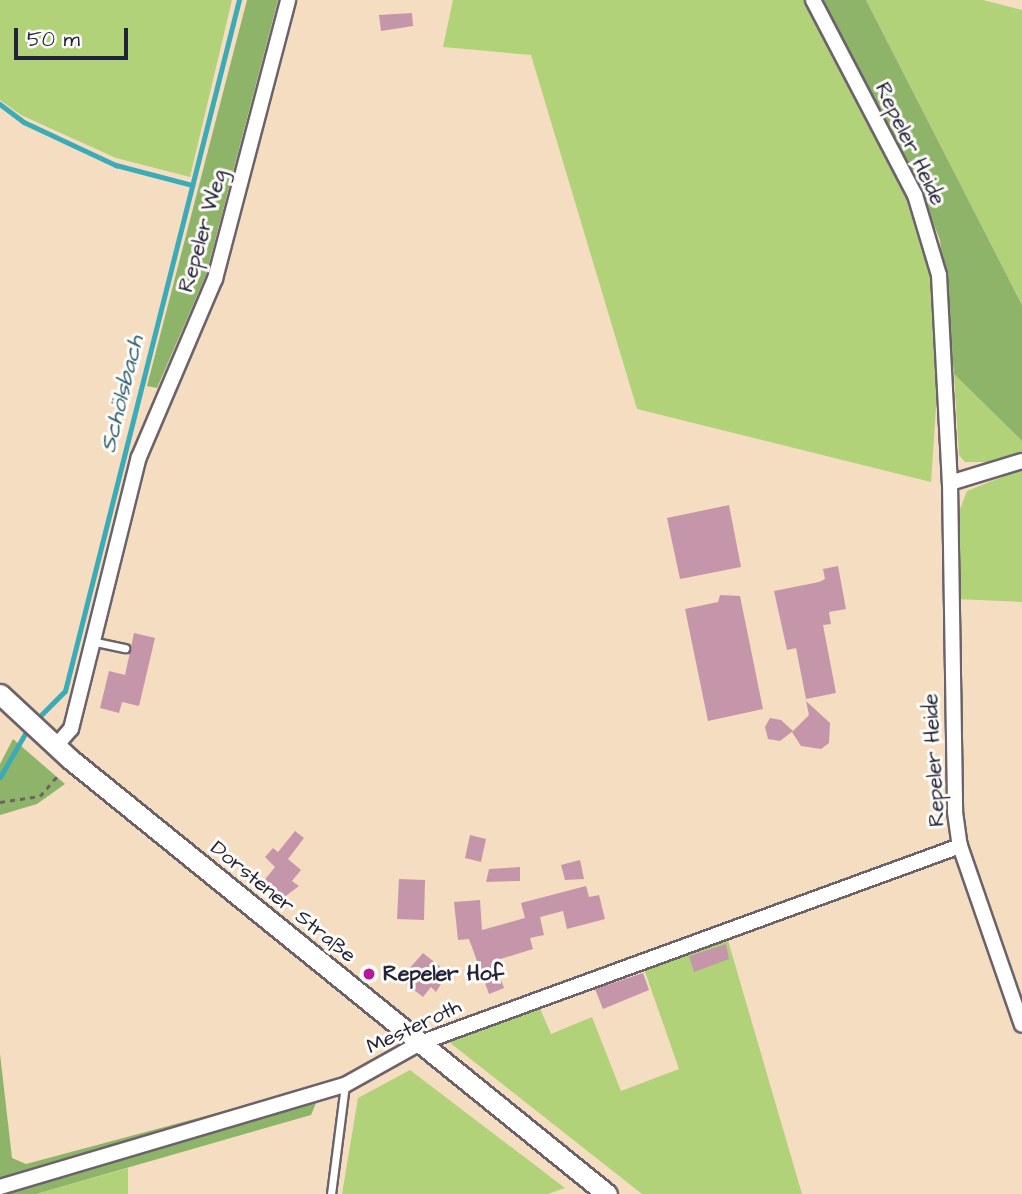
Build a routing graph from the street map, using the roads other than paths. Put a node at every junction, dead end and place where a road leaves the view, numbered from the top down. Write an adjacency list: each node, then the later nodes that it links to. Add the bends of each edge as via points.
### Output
1 (288, 0): 5 (street, Repeler Weg, via 215,279 139,457)
2 (813, 0): 4 (street, Repeler Heide, via 915,195 930,235 939,275)
3 (1022, 461): 4 (street)
4 (950, 483): 9 (street, Repeler Heide, via 952,718)
5 (91, 640): 6 (lane); 8 (street, Repeler Weg)
6 (125, 648)
7 (0, 694): 8 (main road, Dorstener Straße)
8 (63, 752): 11 (main road, Dorstener Straße)
9 (960, 846): 10 (street, Repeler Heide); 11 (street, Mesteroth)
10 (1022, 1025)
11 (419, 1042): 12 (street, Mesteroth); 15 (main road, Dorstener Straße)
12 (345, 1084): 13 (street, Mesteroth); 14 (lane)
13 (0, 1187)
14 (331, 1194)
15 (607, 1194)

